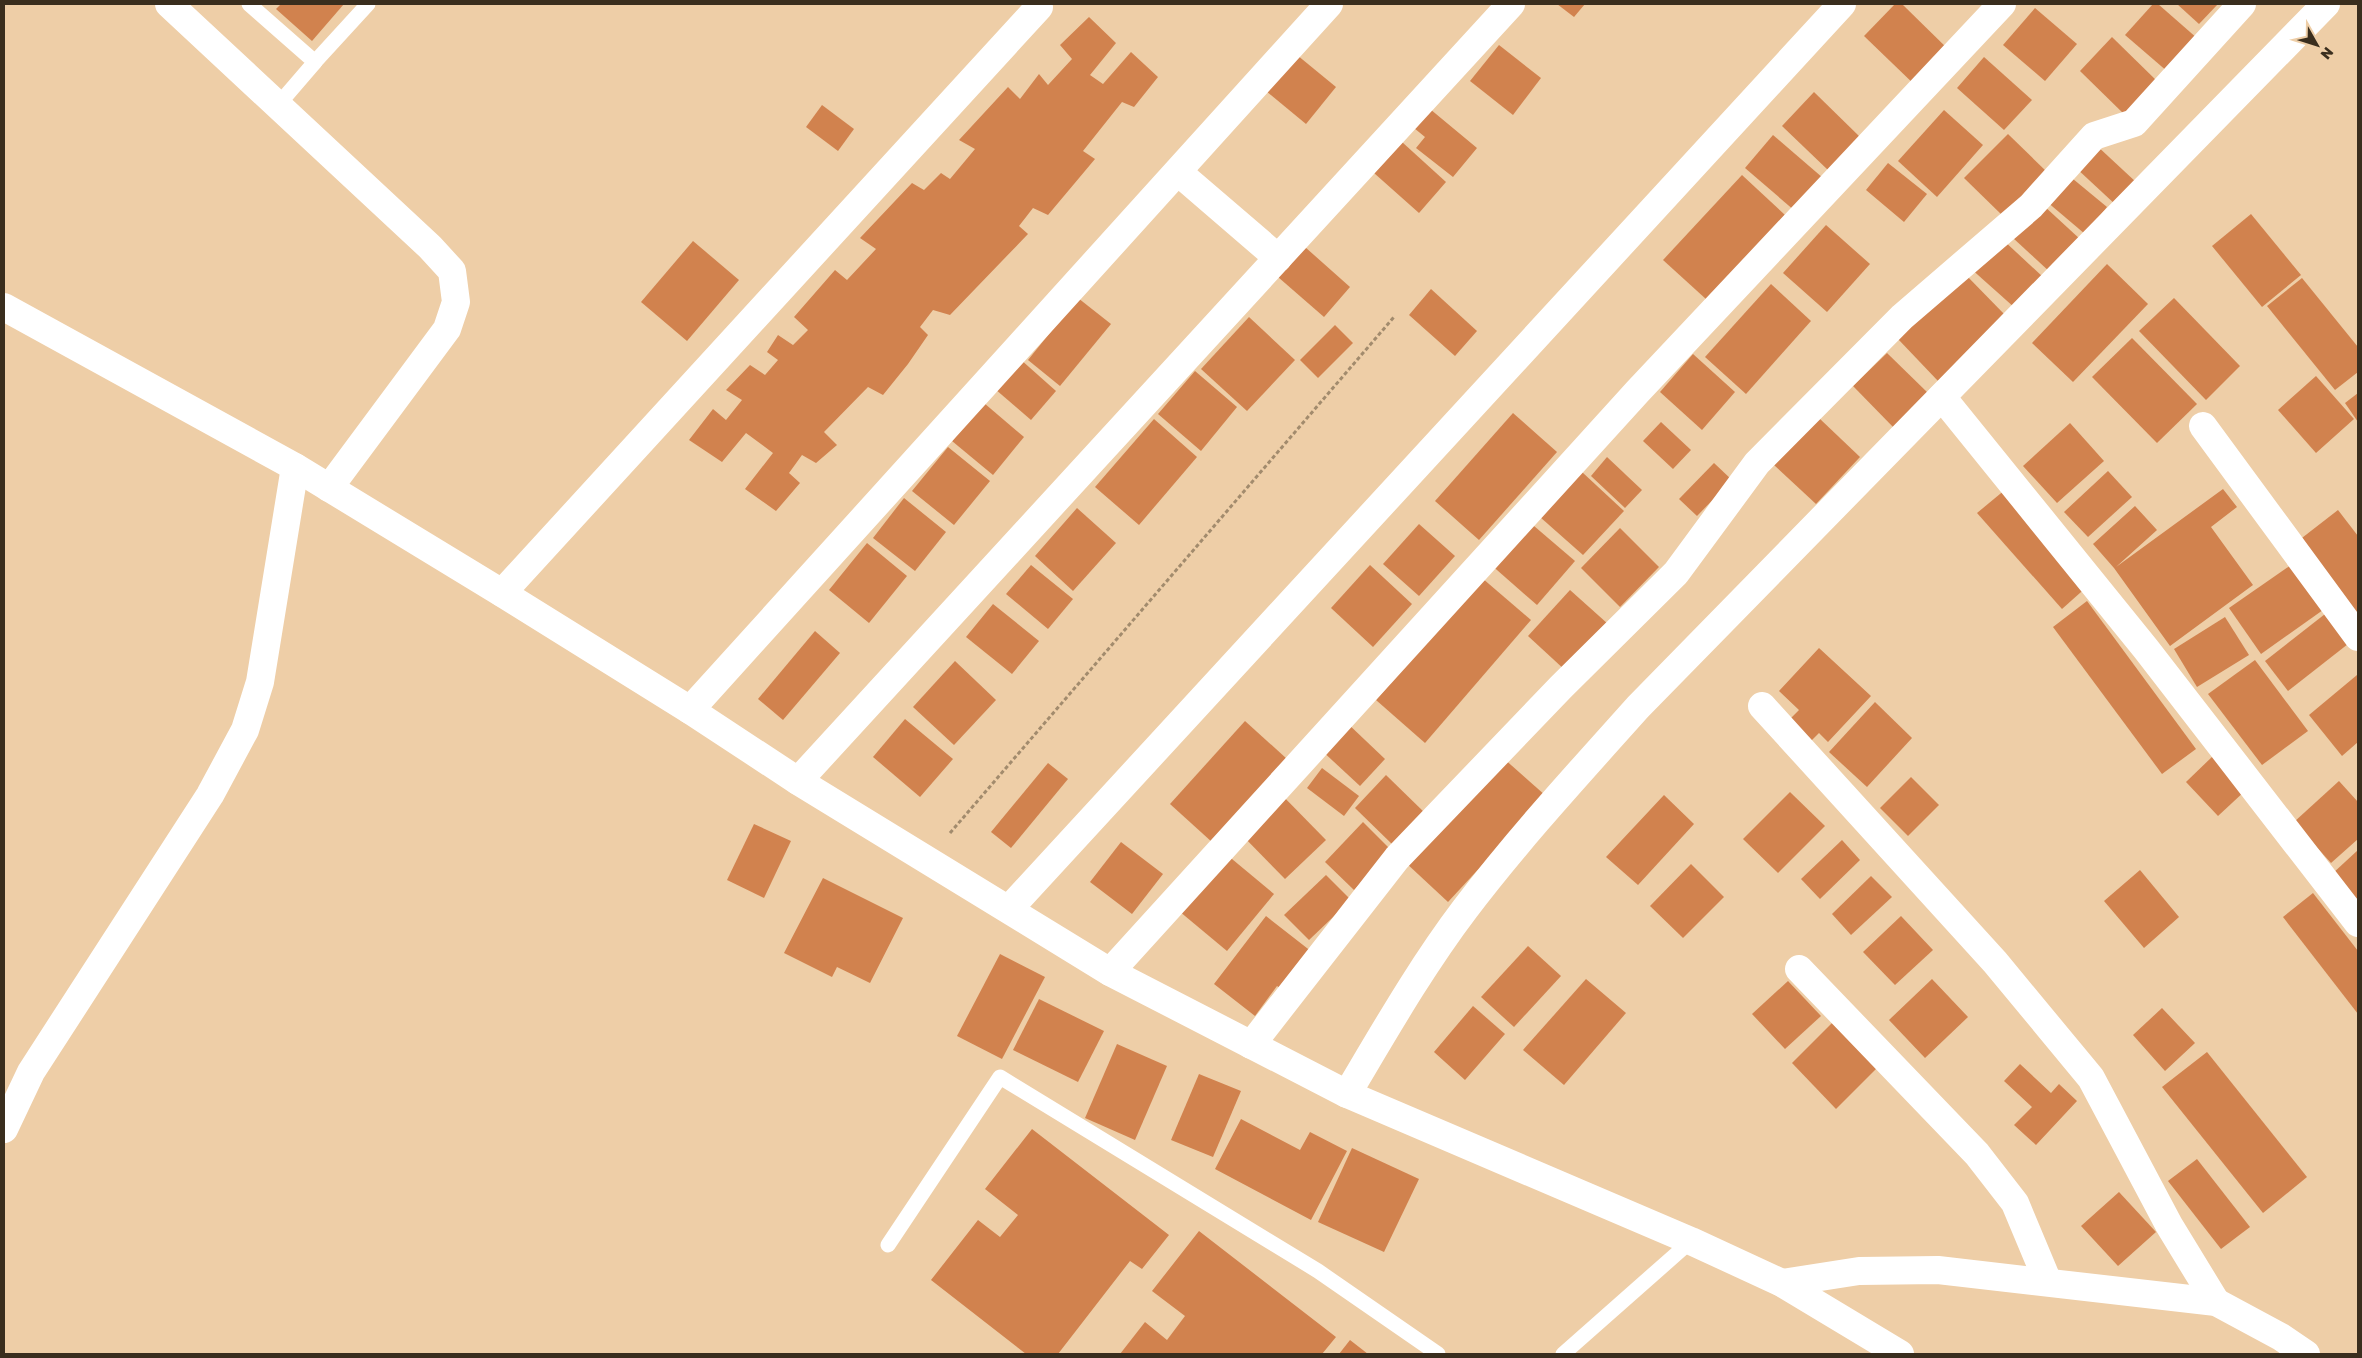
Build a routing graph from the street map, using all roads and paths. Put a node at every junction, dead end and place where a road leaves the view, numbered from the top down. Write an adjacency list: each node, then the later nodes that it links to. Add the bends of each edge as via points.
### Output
1 (169, 4): 12 (street)
2 (249, 4): 11 (lane, via 315,62)
3 (368, 4): 11 (lane)
4 (1330, 4): 13 (street)
5 (1511, 4): 14 (street)
6 (1842, 4): 27 (street)
7 (2002, 4): 30 (street, via 1638,390)
8 (2242, 4): 31 (street, via 2134,123 2094,136 2031,206 1902,317 1757,463 1676,573 1397,858)
9 (2326, 4): 17 (street)
10 (1040, 7): 21 (street)
11 (313, 64): 12 (lane)
12 (278, 105): 20 (street, via 452,271 456,302 447,329)
13 (1178, 172): 14 (street); 24 (street)
14 (1278, 258): 25 (street)
15 (4, 307): 19 (street)
16 (1394, 317): 26 (path)
17 (1942, 397): 28 (street, via 2146,649); 32 (street, via 1638,707 1548,806 1464,910 1409,990)
18 (2203, 426): 22 (street)
19 (295, 467): 20 (street); 33 (street, via 260,682 245,730 210,794 31,1072)
20 (328, 488): 21 (street)
21 (502, 593): 24 (street)
22 (2358, 637)
23 (1762, 706): 38 (street, via 1995,962 2091,1078 2170,1225)
24 (690, 710): 25 (street)
25 (798, 781): 26 (street)
26 (927, 860): 27 (street)
27 (1009, 909): 30 (street)
28 (2358, 923)
29 (1799, 969): 36 (street, via 1977,1154 2014,1203)
30 (1110, 972): 31 (street)
31 (1251, 1045): 32 (street)
32 (1347, 1094): 34 (street)
33 (4, 1129)
34 (1691, 1241): 37 (street); 40 (lane)
35 (888, 1246): 39 (lane, via 1000,1077 1318,1271)
36 (2048, 1282): 37 (street, via 1938,1270 1859,1271); 38 (street)
37 (1782, 1283): 41 (street)
38 (2216, 1302): 42 (street, via 2281,1336)
39 (1438, 1354)
40 (1563, 1354)
41 (1900, 1354)
42 (2306, 1354)

